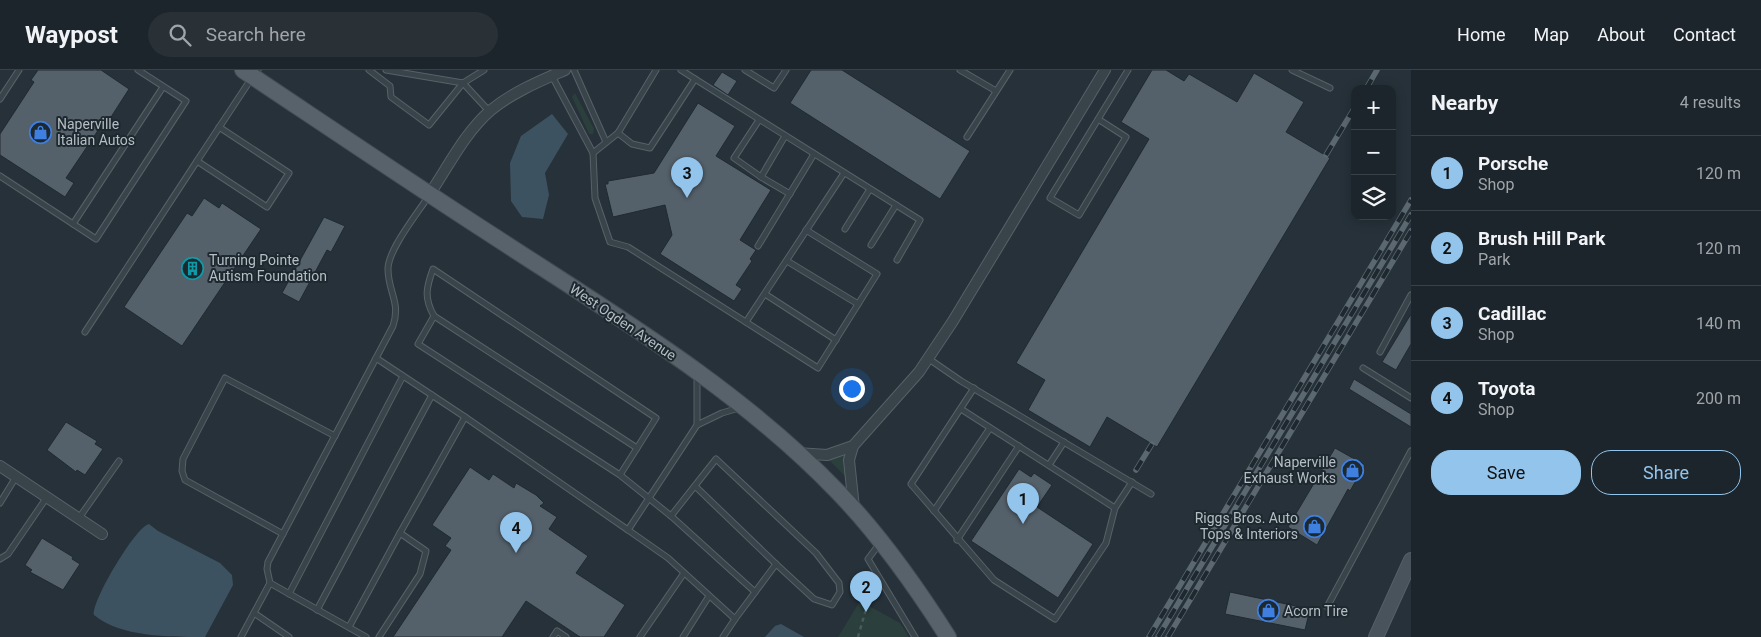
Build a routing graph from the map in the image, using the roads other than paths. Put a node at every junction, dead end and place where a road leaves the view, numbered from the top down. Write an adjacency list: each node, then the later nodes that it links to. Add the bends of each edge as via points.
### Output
1 (19, 70): 24 (lane)
2 (138, 70): 21 (lane)
3 (369, 70): 20 (lane, via 390,86 390,98 429,125)
4 (386, 70): 20 (lane)
5 (484, 70): 20 (lane)
6 (565, 70): 18 (street)
7 (574, 70): 32 (lane)
8 (656, 70): 29 (lane)
9 (681, 70): 19 (lane)
10 (745, 70): 11 (lane, via 774,88)
11 (786, 70)
12 (960, 70): 23 (lane)
13 (1010, 70): 23 (lane)
14 (1105, 70): 59 (street)
15 (1128, 70): 26 (lane)
16 (1292, 70): 22 (lane)
17 (251, 72): 28 (lane); 41 (main road, West Ogden Avenue)
18 (552, 76): 25 (street); 33 (lane)
19 (695, 79): 27 (lane); 29 (lane, via 650,148 632,144)
20 (463, 83): 25 (lane)
21 (163, 87): 43 (lane); 43 (lane, via 186,102 96,239)
22 (1330, 88)
23 (996, 91): 31 (lane)
24 (0, 99)
25 (490, 111): 41 (street, via 469,134)
26 (1098, 119): 26 (lane, via 1050,198 1079,215 1126,136)
27 (759, 120): 30 (lane); 38 (lane, via 734,158)
28 (220, 127): 35 (lane); 35 (lane, via 289,173 267,207)
29 (618, 133): 32 (lane)
30 (785, 136): 34 (lane); 38 (lane)
31 (967, 137)
32 (606, 142): 33 (lane)
33 (593, 153): 54 (lane, via 595,198 610,242 628,248)
34 (814, 154): 36 (lane); 40 (lane)
35 (197, 161): 55 (lane)
36 (844, 173): 39 (lane); 45 (lane)
37 (0, 176): 43 (lane)
38 (761, 177): 40 (lane)
39 (870, 189): 42 (lane); 44 (lane)
40 (790, 194): 47 (lane)
41 (429, 195): 58 (lane, via 388,267 397,312); 61 (main road, West Ogden Avenue, via 615,315)
42 (896, 205): 46 (lane); 48 (lane, via 920,220)
43 (73, 224)
44 (845, 229)
45 (806, 230): 49 (lane); 52 (lane, via 877,274)
46 (871, 245)
47 (758, 246)
48 (896, 260)
49 (787, 261): 50 (lane); 52 (lane)
50 (764, 294): 54 (lane); 56 (lane)
51 (1411, 295): 57 (lane)
52 (858, 304): 56 (lane)
53 (434, 316): 75 (lane); 75 (lane, via 427,303 433,269 656,418); 81 (lane, via 418,344)
54 (746, 322): 56 (lane, via 818,368)
55 (85, 332)
56 (836, 340)
57 (1380, 352)
58 (376, 358): 62 (lane); 71 (lane)
59 (929, 359): 63 (lane); 73 (street)
60 (1364, 368): 65 (lane)
61 (696, 372): 66 (main road, West Ogden Avenue); 69 (lane)
62 (403, 376): 64 (lane); 106 (lane)
63 (974, 388): 67 (lane); 72 (lane)
64 (432, 395): 68 (lane); 109 (lane)
65 (1411, 398)
66 (743, 407): 69 (lane); 77 (main road, West Ogden Avenue)
67 (961, 409): 70 (lane); 91 (lane, via 911,484)
68 (465, 417): 94 (lane); 95 (lane)
69 (697, 425): 87 (lane)
70 (990, 428): 74 (lane); 91 (lane)
71 (335, 436): 97 (lane); 97 (lane, via 225,378 183,459 185,480)
72 (1064, 442): 79 (lane); 83 (lane)
73 (853, 446): 77 (street, via 827,455); 90 (street, via 849,476)
74 (1019, 446): 79 (lane); 99 (lane)
75 (637, 448): 81 (lane)
76 (1411, 451): 108 (lane)
77 (797, 453): 90 (main road, West Ogden Avenue)
78 (119, 461): 93 (lane)
79 (1049, 465): 89 (lane)
80 (0, 466): 82 (street)
81 (620, 474): 87 (lane)
82 (16, 477): 86 (street); 88 (lane)
83 (1132, 482): 85 (lane); 89 (lane)
84 (695, 486): 92 (lane); 102 (lane); 102 (lane, via 716,459 816,553 839,583 840,592 832,605 814,599)
85 (1151, 494)
86 (46, 497): 93 (street); 100 (lane, via 8,554)
87 (649, 498): 92 (lane); 94 (lane)
88 (0, 503)
89 (1116, 508): 99 (lane, via 1106,542 1055,619 994,580)
90 (855, 509): 98 (main road, West Ogden Avenue)
91 (934, 511): 99 (lane)
92 (672, 516): 105 (lane)
93 (79, 518): 96 (street)
94 (628, 530): 103 (lane)
95 (400, 532): 112 (lane); 116 (lane, via 426,551 420,574)
96 (102, 534)
97 (283, 534): 104 (lane, via 268,562)
98 (881, 540): 122 (lane, via 868,559); 123 (main road, West Ogden Avenue)
99 (957, 540)
100 (0, 559)
101 (1411, 560): 124 (main road)
102 (776, 564): 105 (lane)
103 (684, 573): 107 (lane); 119 (lane)
104 (270, 583): 106 (lane); 110 (lane)
105 (755, 592): 111 (lane)
106 (289, 594): 109 (lane)
107 (709, 596): 111 (lane); 120 (lane)
108 (1327, 607)
109 (318, 610): 112 (lane)
110 (254, 613): 113 (lane); 114 (lane)
111 (735, 619): 121 (lane)
112 (349, 627): 115 (lane)
113 (241, 637)
114 (289, 637)
115 (366, 637)
116 (379, 637)
117 (553, 637): 118 (lane, via 557,631)
118 (566, 637)
119 (640, 637)
120 (682, 637)
121 (723, 637)
122 (916, 637)
123 (948, 637)
124 (1376, 637)

